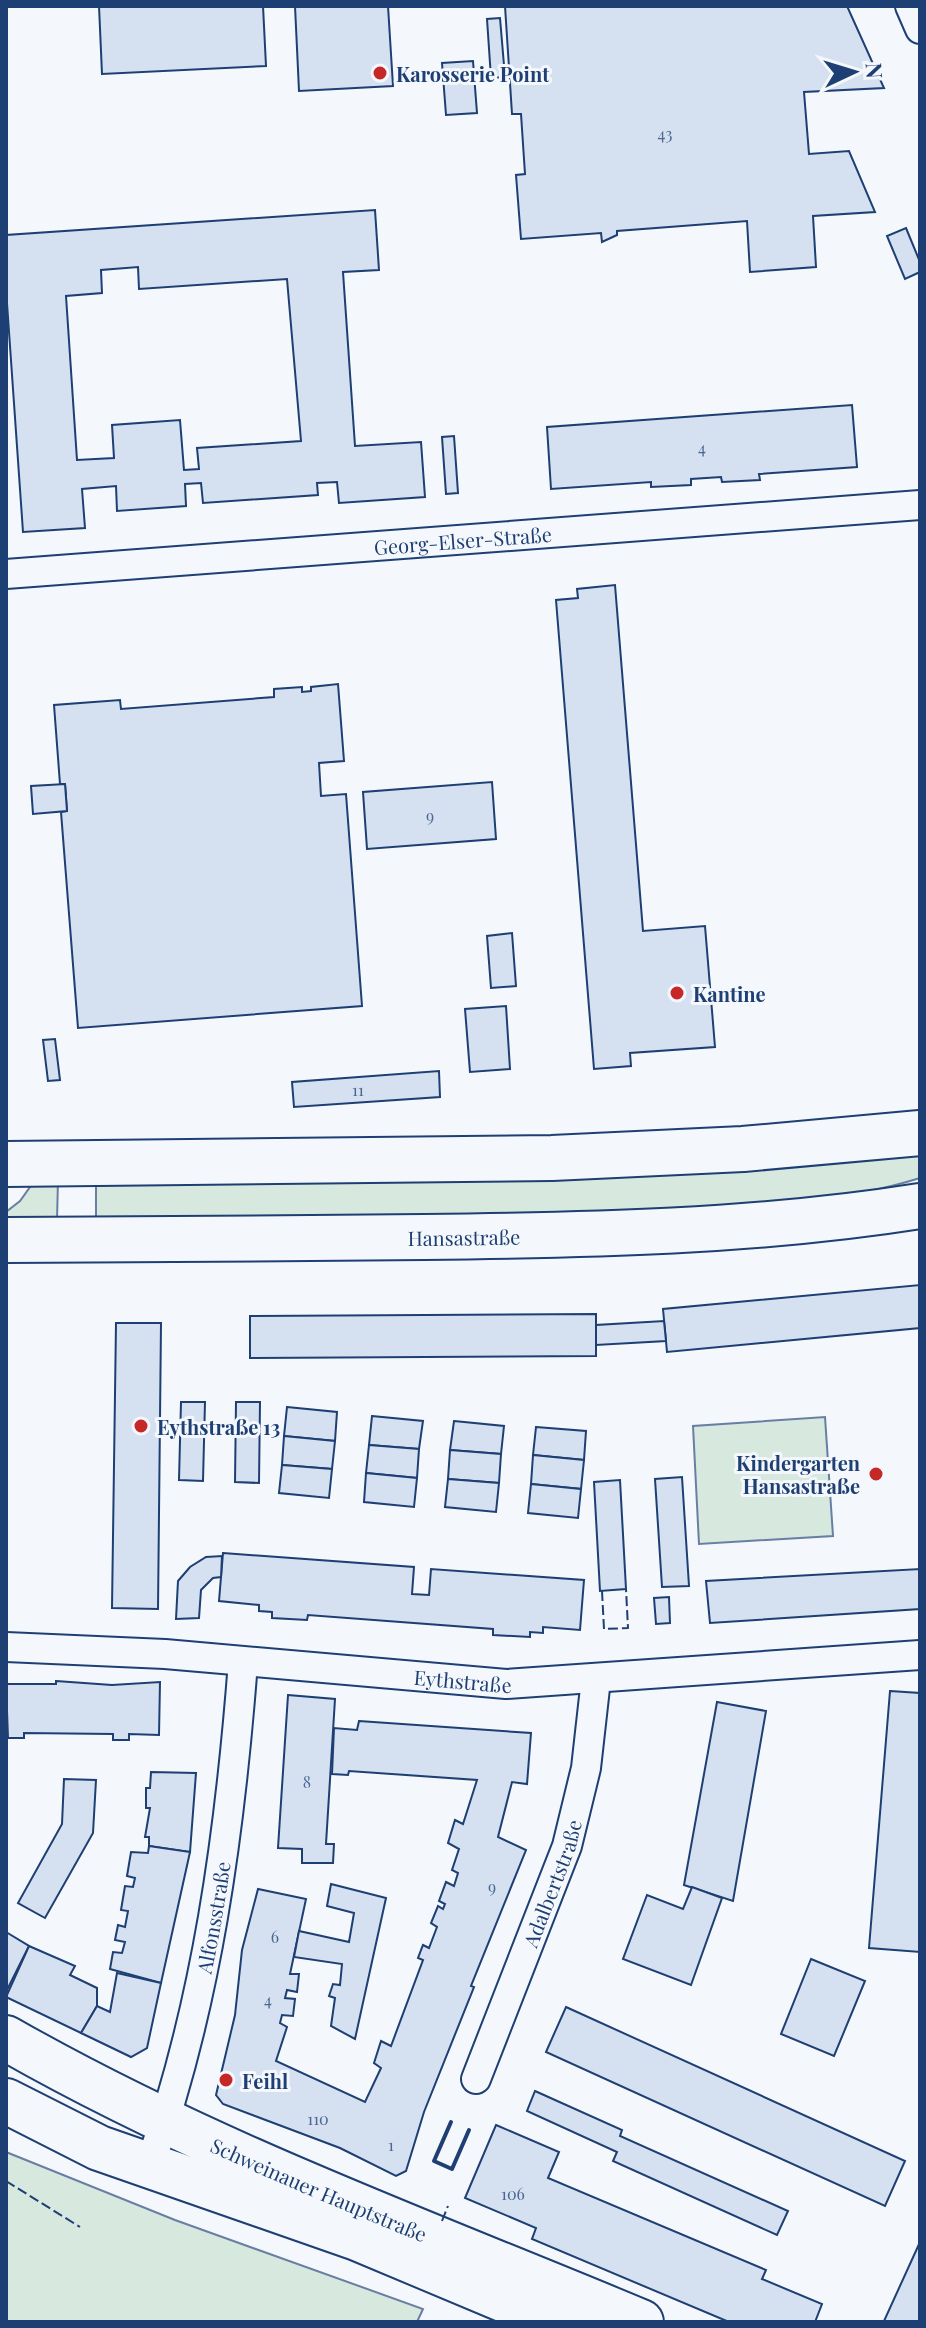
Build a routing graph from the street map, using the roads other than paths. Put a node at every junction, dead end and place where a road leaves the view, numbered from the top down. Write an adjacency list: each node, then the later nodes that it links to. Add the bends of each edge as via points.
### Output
1 (910, 6): 2 (street)
2 (920, 29)
3 (920, 505): 4 (street, Georg-Elser-Straße)
4 (6, 574)
5 (920, 1133): 6 (main road, via 568,1157)
6 (6, 1164)
7 (920, 1206): 8 (main road, Hansastraße, via 656,1231)
8 (6, 1240)
9 (6, 1647): 11 (street, Eythstraße)
10 (920, 1655): 12 (street, Eythstraße)
11 (243, 1662): 12 (street, Eythstraße, via 506,1684); 16 (street, Alfonsstraße, via 219,1882 188,2044)
12 (596, 1679): 14 (street, Adalbertstraße, via 586,1768 567,1846)
13 (6, 2038): 16 (main road, Schweinauer Hauptstraße)
14 (476, 2079)
15 (6, 2101): 17 (main road, Schweinauer Hauptstraße)
16 (166, 2120): 17 (street, Alfonsstraße); 19 (main road, Schweinauer Hauptstraße)
17 (149, 2167): 18 (main road, Schweinauer Hauptstraße, via 381,2247)
18 (557, 2322)
19 (641, 2322)

